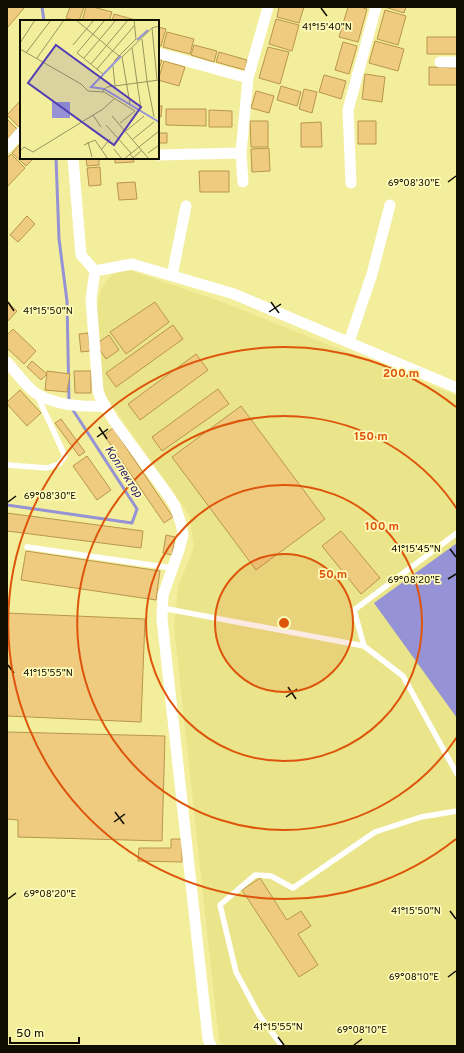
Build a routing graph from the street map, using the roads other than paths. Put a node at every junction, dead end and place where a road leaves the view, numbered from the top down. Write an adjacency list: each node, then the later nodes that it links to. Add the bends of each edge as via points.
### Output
1 (268, 7): 6 (street)
2 (376, 7): 13 (street, via 348,110)
3 (159, 53): 6 (street)
4 (440, 62): 5 (street)
5 (457, 62)
6 (248, 78): 9 (street)
7 (20, 133): 8 (street)
8 (7, 148)
9 (241, 152): 10 (street); 12 (street)
10 (159, 155)
11 (73, 159): 16 (street, via 81,255)
12 (243, 182)
13 (351, 183)
14 (390, 205): 18 (street, via 372,274)
15 (186, 206): 17 (street)
16 (95, 271): 17 (street, via 132,264); 22 (street, via 91,299 98,391)
17 (172, 276): 18 (street, via 234,294)
18 (349, 342): 20 (street)
19 (7, 362): 21 (street)
20 (457, 388)
21 (36, 393): 22 (street, via 69,404); 23 (lane, via 65,456 59,464 47,468)
22 (104, 406): 26 (street, via 168,495 178,514 183,535)
23 (7, 465)
24 (457, 533): 28 (lane, via 354,610)
25 (27, 547): 26 (lane)
26 (172, 568): 27 (street, via 163,595)
27 (162, 608): 28 (lane); 31 (street, via 208,1038)
28 (364, 646): 29 (lane, via 403,676)
29 (457, 774)
30 (457, 811): 32 (lane, via 421,817 375,832 293,888 271,876 255,875 220,905 236,972 259,1015)
31 (211, 1046)
32 (282, 1046)

